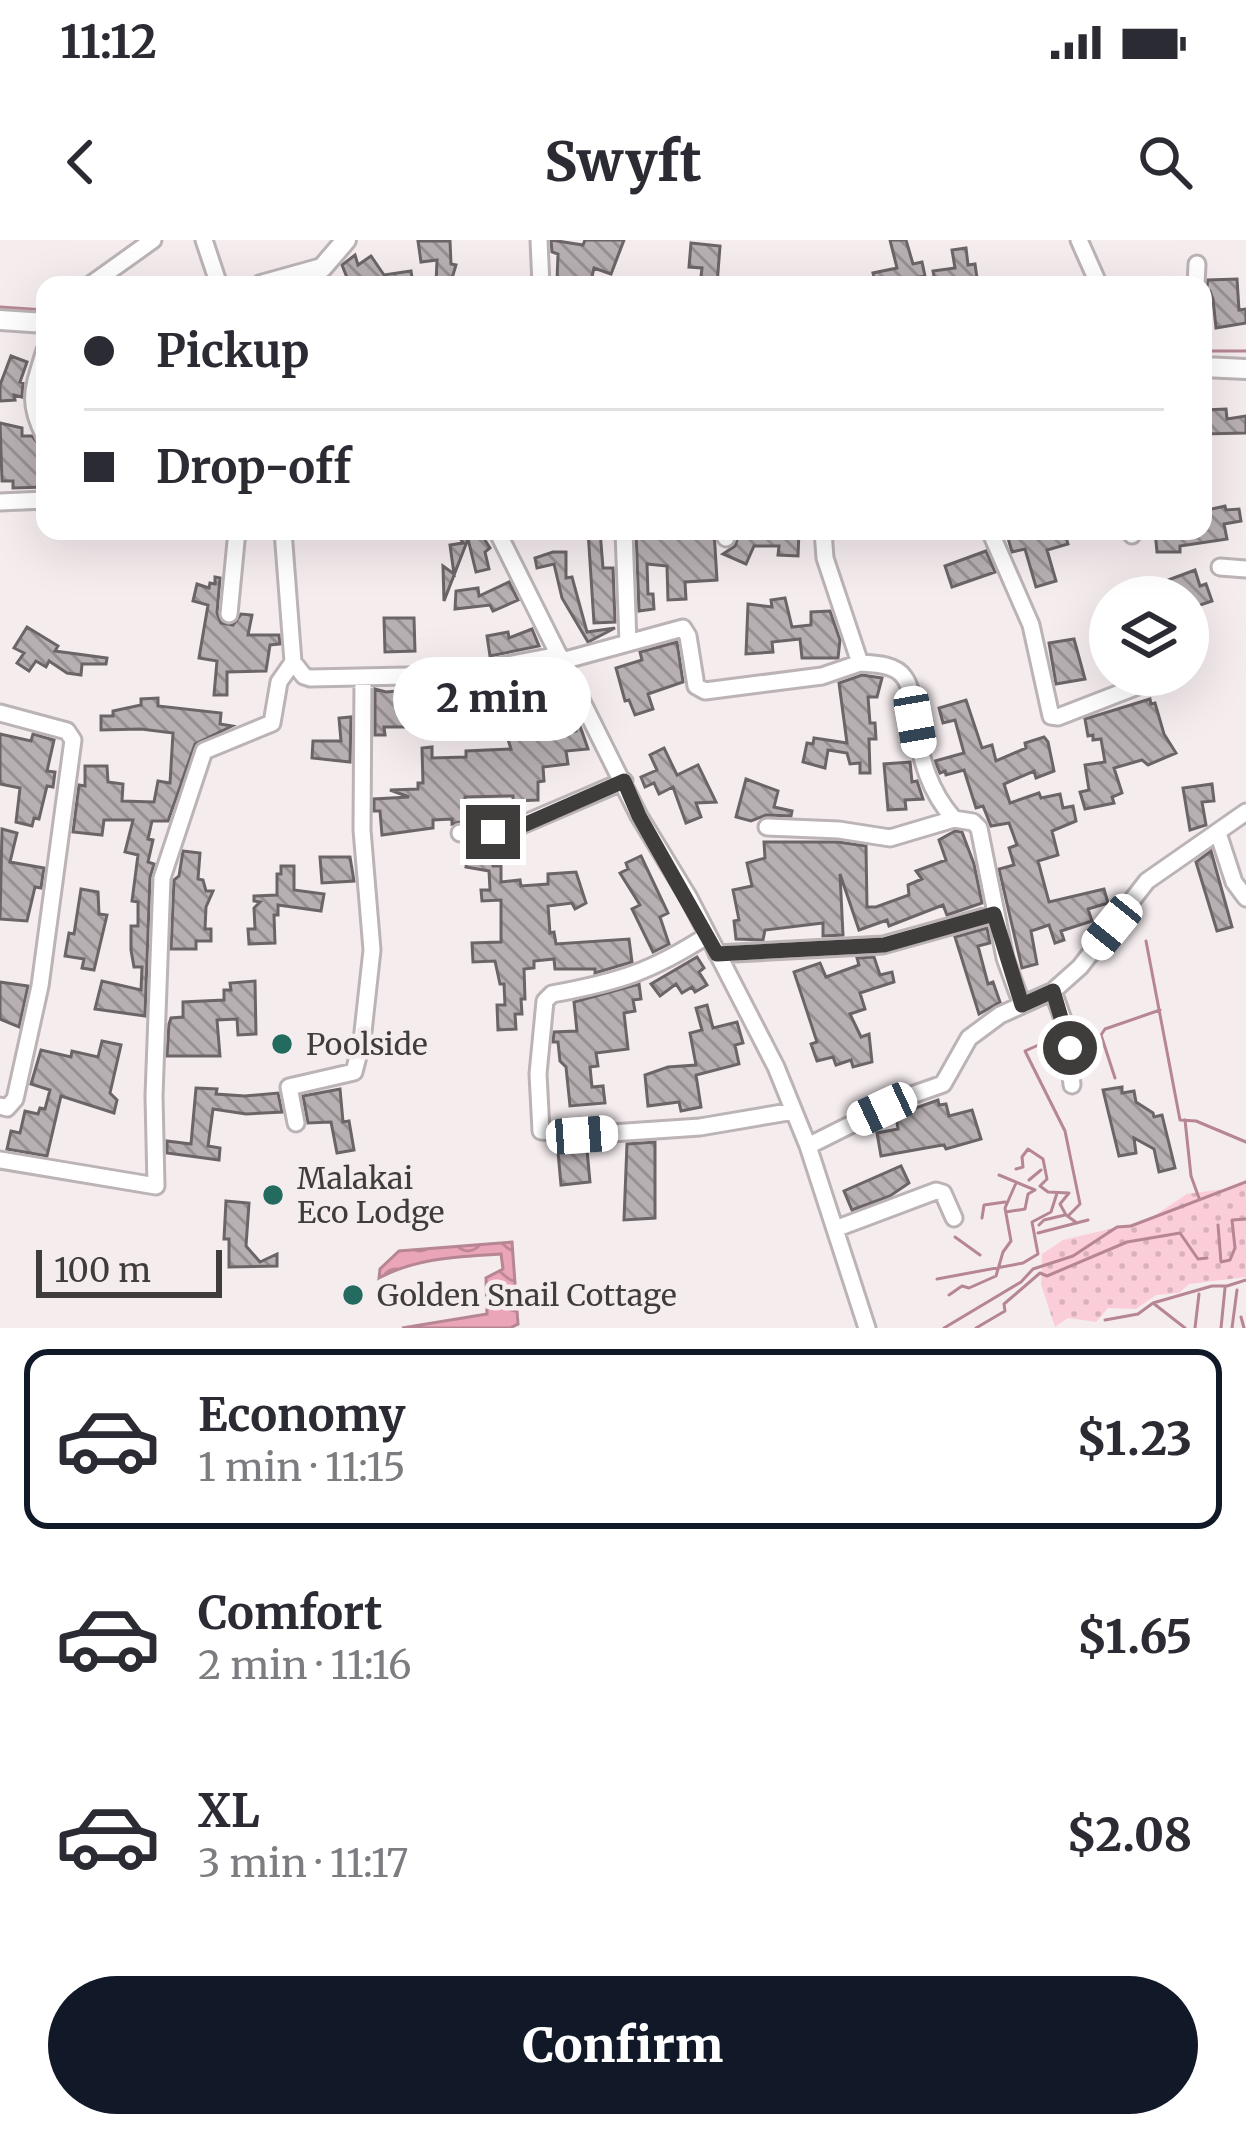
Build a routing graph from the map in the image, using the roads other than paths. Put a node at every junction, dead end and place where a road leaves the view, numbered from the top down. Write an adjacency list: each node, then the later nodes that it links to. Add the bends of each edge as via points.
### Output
1 (153, 240): 7 (street)
2 (204, 240): 8 (street)
3 (346, 240): 9 (main road, via 322,268)
4 (539, 240): 10 (street)
5 (1079, 240): 11 (street)
6 (1197, 264): 12 (street)
7 (103, 276)
8 (216, 276)
9 (293, 276)
10 (541, 276)
11 (1095, 276)
12 (1196, 276)
13 (0, 320): 14 (main road)
14 (36, 322)
15 (1212, 367): 16 (main road)
16 (1246, 369)
17 (36, 385): 18 (street)
18 (36, 419)
19 (36, 500): 20 (street)
20 (0, 502)
21 (236, 540): 29 (street)
22 (284, 540): 32 (street)
23 (502, 540): 31 (street)
24 (624, 540): 30 (street)
25 (824, 540): 33 (street)
26 (994, 540): 35 (street, via 1031,625 1051,716)
27 (1220, 567): 28 (street)
28 (1246, 569)
29 (230, 614)
30 (628, 643): 31 (street); 33 (street, via 686,629 696,686 705,691 822,676)
31 (561, 658): 34 (street); 37 (street)
32 (293, 662): 34 (street, via 310,678); 54 (street, via 279,682 272,723 204,751 167,856 156,1186)
33 (860, 663): 39 (street, via 903,675 929,782)
34 (363, 679): 52 (street, via 371,950 362,1041 354,1072 289,1088)
35 (1112, 696)
36 (0, 712): 50 (street, via 68,731 73,740 31,1030 15,1099)
37 (624, 781): 41 (street, via 512,829); 45 (street)
38 (1246, 812): 42 (street)
39 (954, 819): 40 (street, via 890,838); 44 (street, via 979,828)
40 (767, 827)
41 (460, 833)
42 (1218, 833): 43 (street); 47 (street, via 1147,881)
43 (1246, 898)
44 (994, 914): 46 (street, via 884,945); 48 (street)
45 (708, 935): 46 (street); 51 (street, via 622,981 545,1001 541,1131 700,1127)
46 (717, 954): 51 (street)
47 (1053, 991): 48 (street); 49 (street)
48 (1022, 1005): 53 (street, via 969,1037 943,1084)
49 (1072, 1085)
50 (0, 1106)
51 (794, 1111): 53 (street)
52 (296, 1123)
53 (808, 1146): 56 (street)
54 (0, 1160)
55 (954, 1218): 56 (street, via 936,1192)
56 (835, 1229): 57 (street)
57 (867, 1328)

